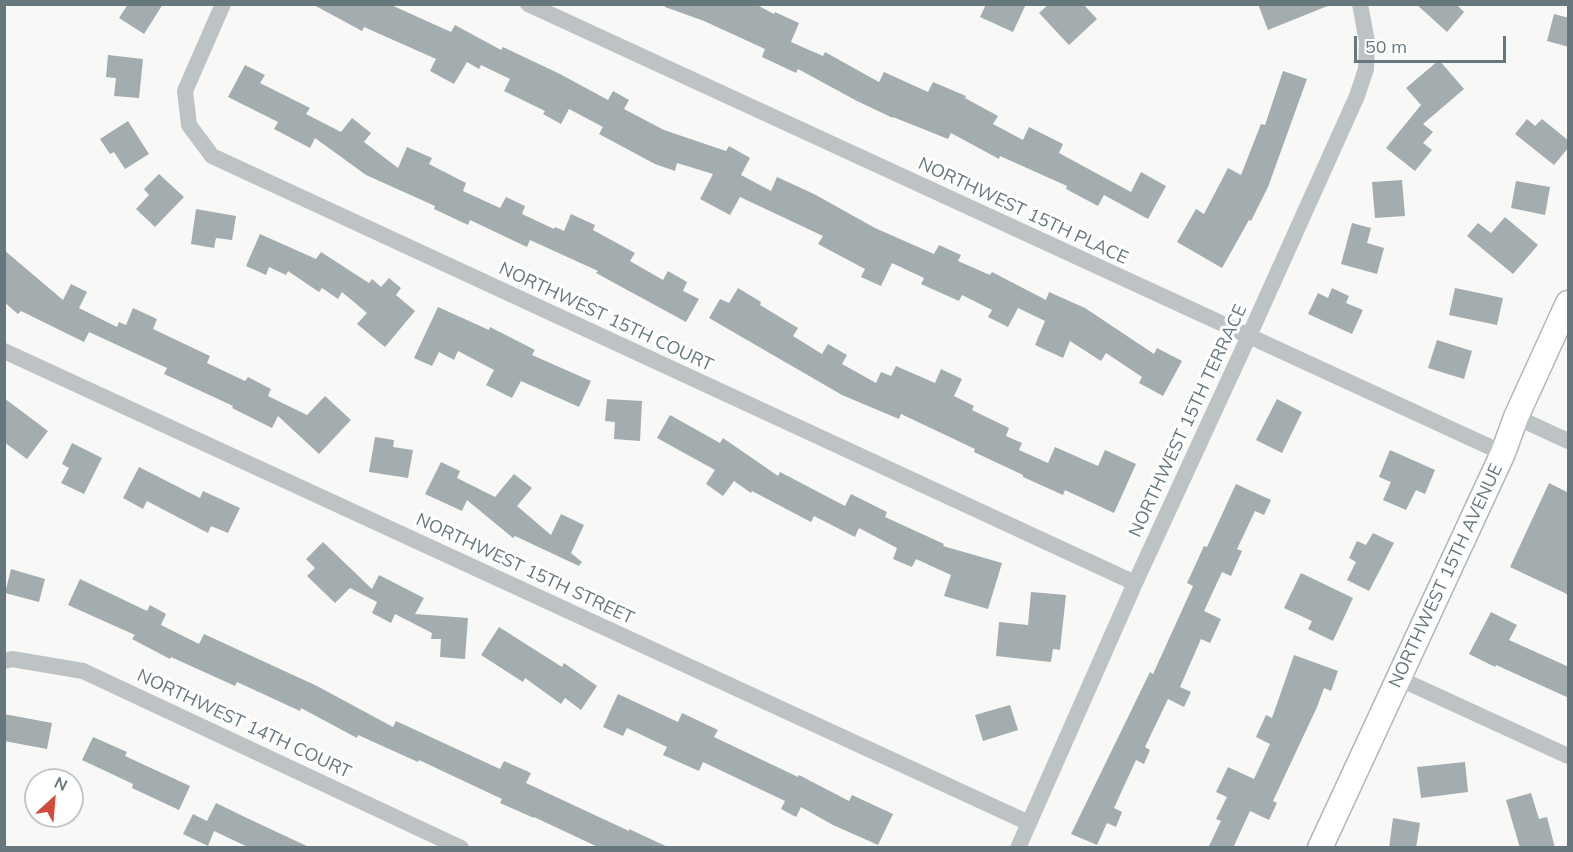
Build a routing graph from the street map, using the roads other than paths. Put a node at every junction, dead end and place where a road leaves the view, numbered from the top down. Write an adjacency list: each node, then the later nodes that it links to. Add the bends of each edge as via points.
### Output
1 (223, 4): 10 (street, NORTHWEST 15TH COURT, via 185,91 189,125 212,156)
2 (528, 4): 5 (street, NORTHWEST 15TH PLACE)
3 (1360, 4): 5 (street, NORTHWEST 15TH TERRACE, via 1367,42 1366,69)
4 (1569, 303): 7 (street, NORTHWEST 15TH AVENUE)
5 (1250, 336): 9 (street, NORTHWEST 15TH PLACE); 10 (street, NORTHWEST 15TH TERRACE)
6 (4, 351): 14 (street, NORTHWEST 15TH STREET)
7 (1516, 417): 8 (street); 9 (street, NORTHWEST 15TH AVENUE)
8 (1569, 441)
9 (1503, 453): 12 (street, NORTHWEST 15TH AVENUE)
10 (1135, 583): 14 (street, NORTHWEST 15TH TERRACE)
11 (4, 661): 15 (street, NORTHWEST 14TH COURT, via 83,670)
12 (1398, 678): 13 (street); 17 (street, NORTHWEST 15TH AVENUE)
13 (1569, 756)
14 (1029, 823): 16 (street, NORTHWEST 15TH TERRACE)
15 (461, 848)
16 (1018, 848)
17 (1320, 848)

